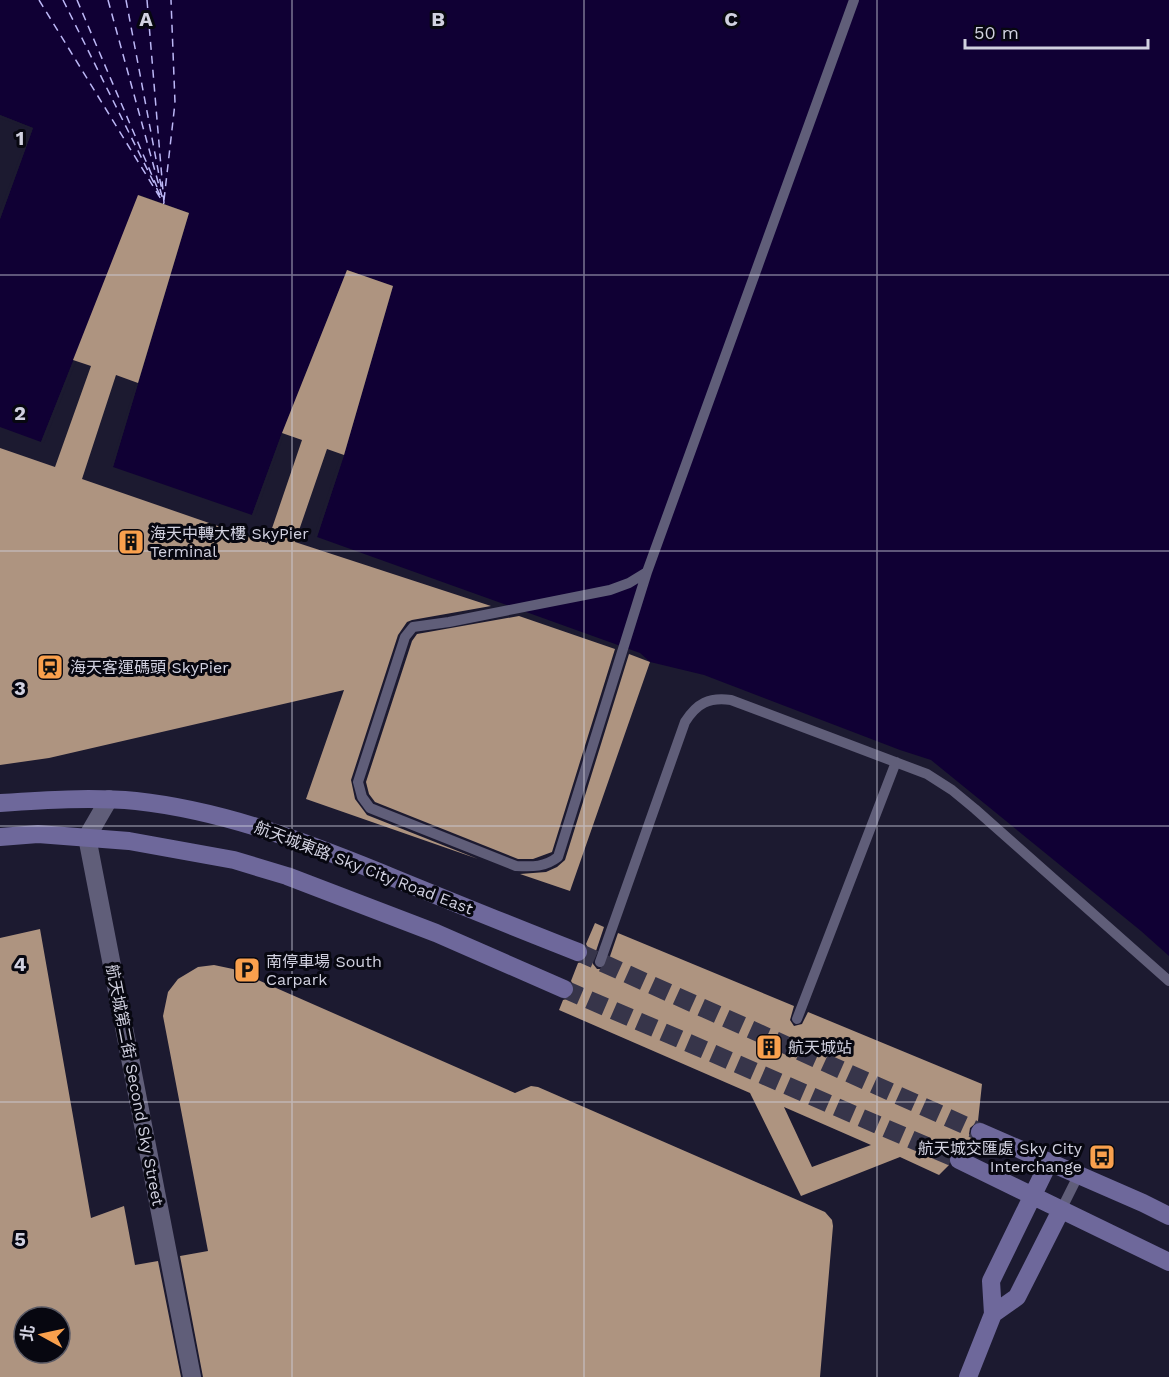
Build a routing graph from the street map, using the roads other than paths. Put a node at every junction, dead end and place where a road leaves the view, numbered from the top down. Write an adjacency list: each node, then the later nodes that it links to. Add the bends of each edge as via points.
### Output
1 (854, 0): 2 (lane)
2 (647, 572): 2 (lane, via 558,857 549,864 516,867 370,808 358,782 405,637 413,627 610,590)
3 (896, 762): 9 (lane, via 731,700 704,701 685,722); 10 (lane, via 927,774 951,790); 12 (lane)
4 (110, 799): 5 (street, 航天城東路 Sky City Road East); 7 (street); 8 (street, 航天城東路 Sky City Road East, via 172,807 263,829 351,860)
5 (0, 803)
6 (0, 837): 7 (street)
7 (87, 837): 11 (street, via 182,849 287,876 436,933); 22 (street, 航天城第二街 Second Sky Street)
8 (578, 952)
9 (600, 962)
10 (1169, 981)
11 (564, 989)
12 (797, 1019)
13 (980, 1132): 15 (street)
14 (959, 1160): 17 (street)
15 (1049, 1162): 16 (street); 17 (street)
16 (1079, 1174): 18 (lane); 19 (street)
17 (1033, 1196): 18 (street); 21 (street, via 991,1281)
18 (1061, 1210): 20 (street); 21 (street, via 1017,1297)
19 (1169, 1216)
20 (1169, 1262)
21 (993, 1314): 23 (street)
22 (192, 1377)
23 (968, 1377)

